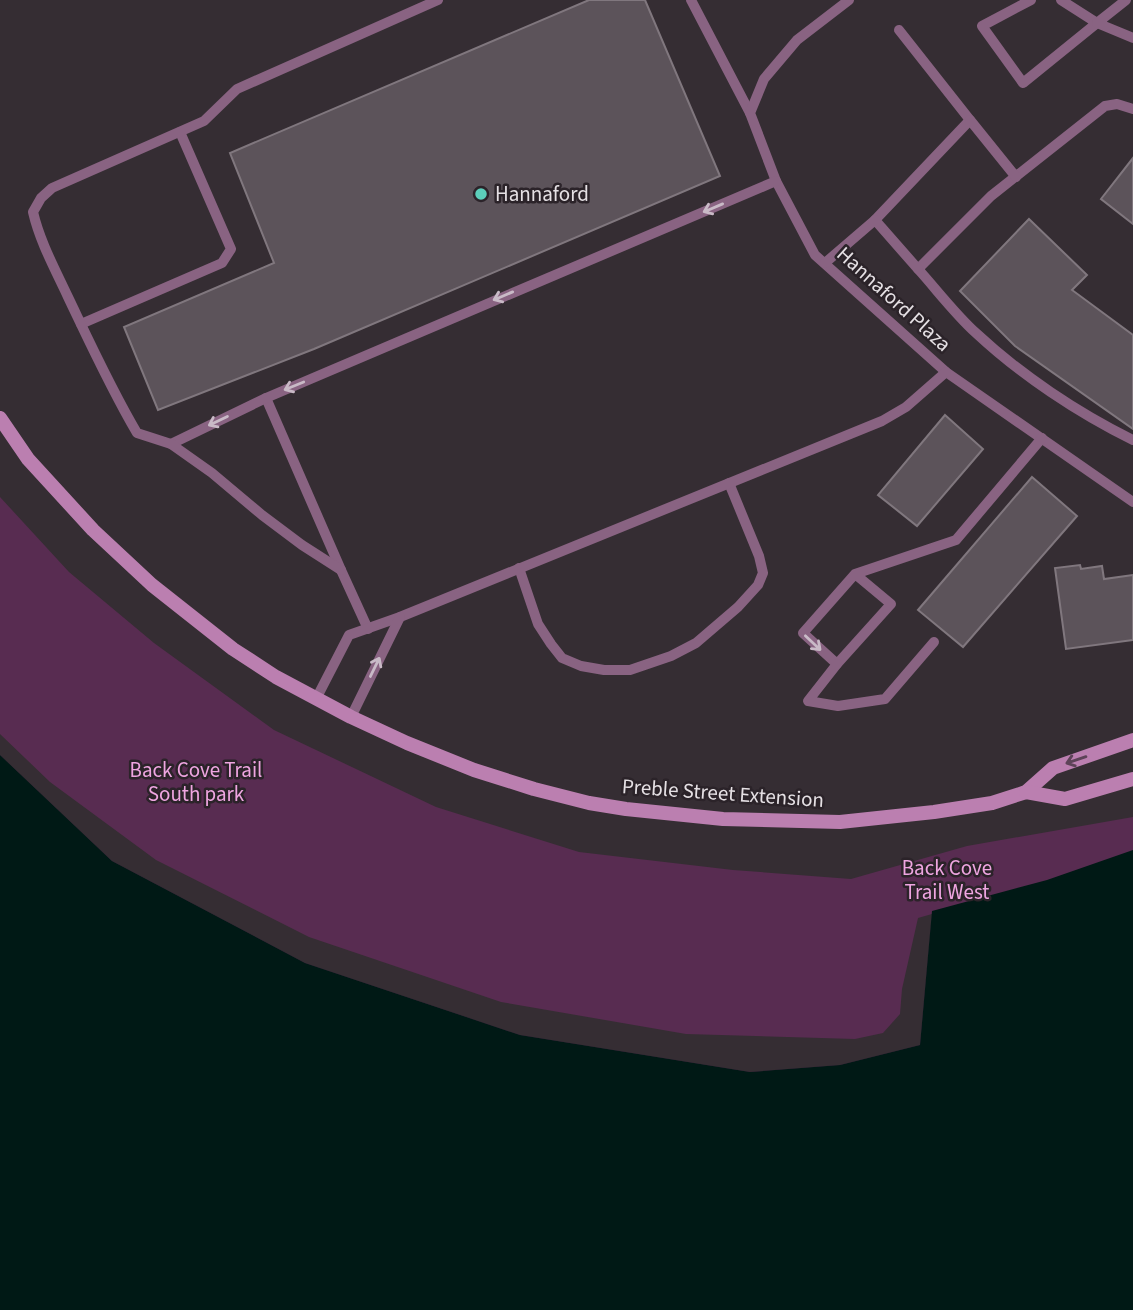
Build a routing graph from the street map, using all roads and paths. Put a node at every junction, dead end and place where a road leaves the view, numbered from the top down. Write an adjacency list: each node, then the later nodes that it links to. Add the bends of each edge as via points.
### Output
1 (439, 0): 13 (lane, via 237,89 204,121)
2 (691, 0): 11 (lane, Hannaford Plaza)
3 (849, 0): 11 (lane, via 797,40 764,79)
4 (1031, 0): 7 (lane, via 982,26 1023,83)
5 (1062, 0): 7 (lane)
6 (1126, 0): 7 (lane)
7 (1097, 23): 9 (lane)
8 (898, 30): 12 (lane)
9 (1133, 38)
10 (1133, 109): 14 (lane, via 1105,106)
11 (750, 113): 15 (lane, Hannaford Plaza)
12 (970, 120): 14 (lane); 16 (lane)
13 (180, 132): 19 (lane, via 52,188 33,212); 19 (lane, via 231,249 222,263)
14 (1016, 177): 18 (lane)
15 (776, 181): 17 (lane, Hannaford Plaza, via 815,255); 21 (lane, one-way to 21)
16 (875, 220): 17 (lane); 18 (lane)
17 (825, 263): 20 (lane, Hannaford Plaza)
18 (918, 268): 24 (lane, via 975,332 1028,375)
19 (81, 324): 25 (lane, via 137,433)
20 (946, 372): 23 (lane, Hannaford Plaza); 26 (lane, via 882,421)
21 (266, 398): 25 (lane, one-way to 25); 29 (lane)
22 (0, 418): 35 (main road, Preble Street Extension, via 28,458 74,509 152,585 233,649)
23 (1042, 438): 27 (lane, Hannaford Plaza); 30 (lane, via 957,540)
24 (1133, 440)
25 (171, 444): 29 (lane)
26 (729, 483): 28 (lane); 28 (lane, via 763,573 738,607 696,643 671,656 630,670 581,666 562,658 538,624)
27 (1133, 502)
28 (519, 569): 31 (lane)
29 (341, 570): 32 (lane)
30 (855, 574): 34 (lane, one-way to 34, via 803,633); 34 (lane, via 891,604)
31 (400, 617): 32 (lane); 36 (lane, one-way to 31)
32 (368, 629): 35 (lane, via 349,635)
33 (934, 642): 34 (lane, via 886,699 838,706 808,701)
34 (836, 664)
35 (316, 698): 36 (main road, Preble Street Extension)
36 (351, 717): 39 (main road, Preble Street Extension, via 474,770 567,798 626,809 723,819 840,822 992,803)
37 (1133, 740): 39 (main road, Preble Street Extension, one-way to 39, via 1053,768)
38 (1133, 779): 39 (main road, Preble Street Extension, via 1065,799)
39 (1026, 792)

